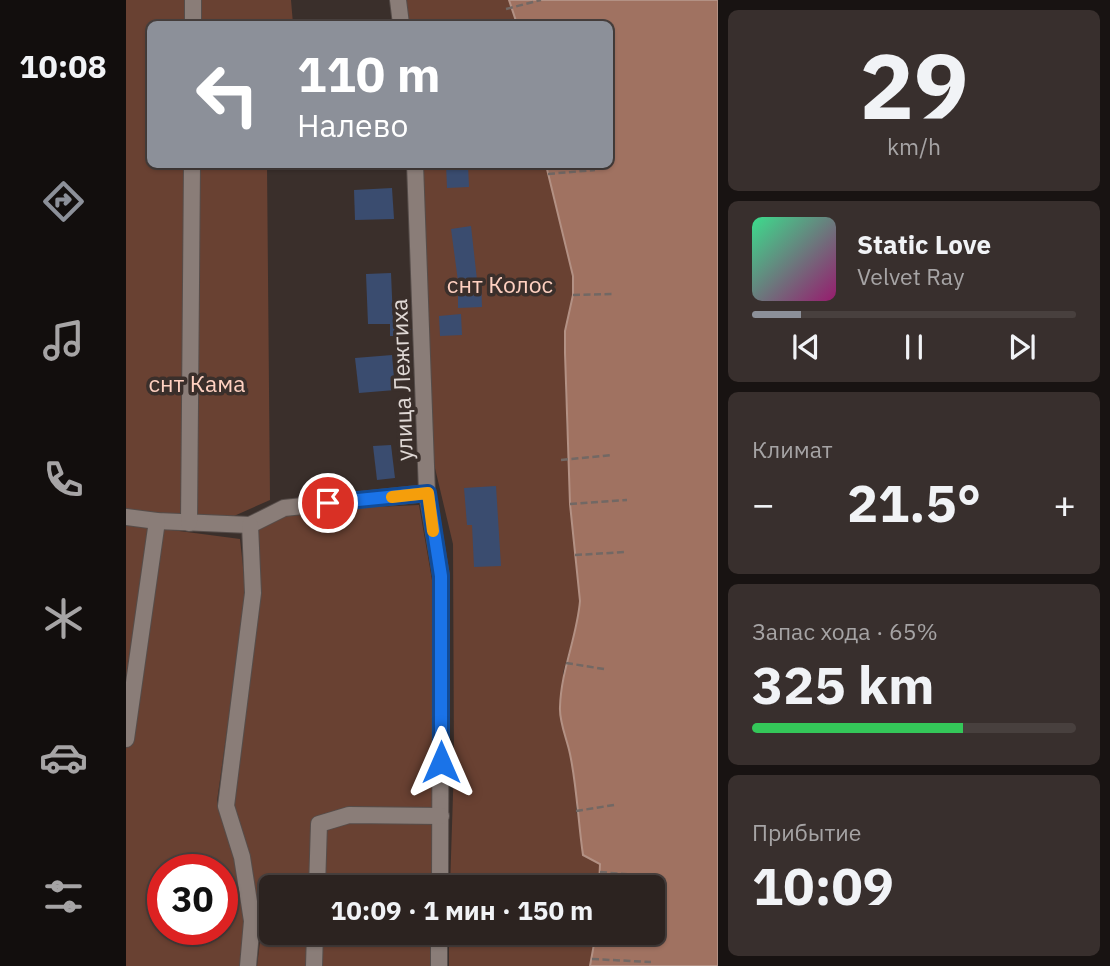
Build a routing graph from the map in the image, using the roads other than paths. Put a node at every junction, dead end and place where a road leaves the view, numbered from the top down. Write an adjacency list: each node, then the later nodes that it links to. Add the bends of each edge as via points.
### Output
1 (193, 0): 3 (street)
2 (398, 0): 4 (street)
3 (193, 21)
4 (401, 21)
5 (191, 168): 10 (street)
6 (415, 168): 7 (street, улица Лежгиха)
7 (428, 493): 11 (street, via 284,508); 13 (street, улица Лежгиха, via 441,576)
8 (126, 517): 9 (street)
9 (158, 521): 10 (street); 12 (street)
10 (189, 523): 11 (street)
11 (250, 524): 18 (street, via 253,593 226,806 242,857 252,921)
12 (126, 739)
13 (441, 816): 14 (street, via 349,815 319,824); 15 (street, улица Лежгиха)
14 (317, 875)
15 (440, 875)
16 (315, 945): 19 (street)
17 (439, 945): 20 (street)
18 (248, 966)
19 (314, 966)
20 (439, 966)

